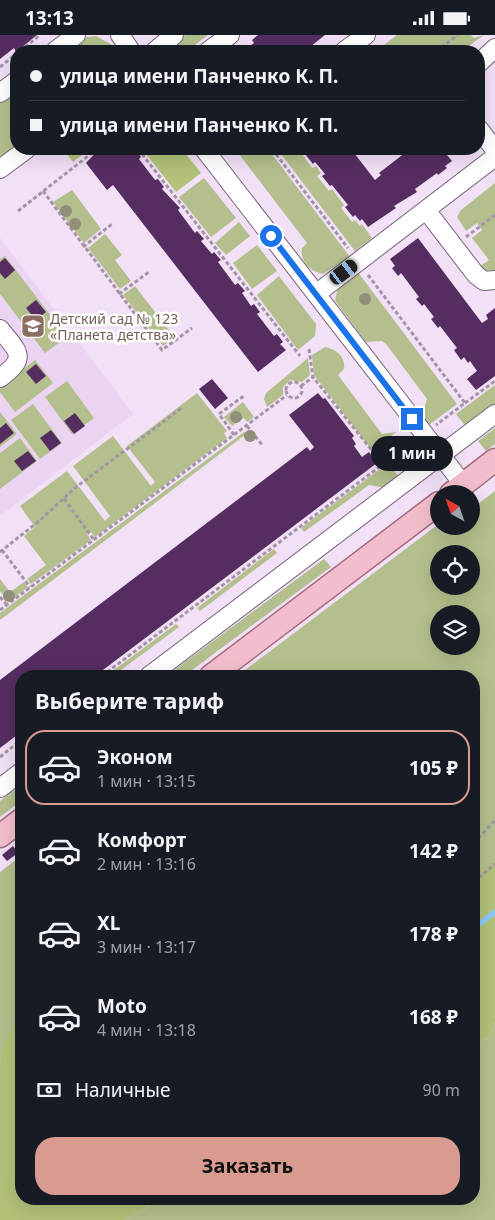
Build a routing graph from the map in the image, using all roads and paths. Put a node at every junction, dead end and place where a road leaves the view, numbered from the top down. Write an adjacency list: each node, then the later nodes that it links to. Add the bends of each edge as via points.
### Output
1 (40, 35): 7 (path)
2 (76, 35): 8 (street)
3 (174, 35): 9 (street)
4 (230, 35): 10 (street)
5 (366, 35): 11 (street)
6 (458, 35): 12 (path)
7 (28, 45)
8 (63, 45)
9 (162, 45)
10 (216, 45)
11 (352, 45)
12 (444, 45)
13 (495, 49): 14 (street)
14 (485, 58)
15 (10, 59): 16 (path)
16 (0, 67)
17 (485, 137): 18 (street)
18 (495, 150)
19 (19, 155): 25 (street)
20 (88, 155): 26 (path)
21 (143, 155): 41 (path)
22 (209, 155): 36 (street)
23 (277, 155): 33 (path)
24 (495, 157): 27 (street)
25 (0, 169)
26 (42, 191): 28 (path); 32 (path)
27 (426, 210): 31 (street); 33 (street)
28 (18, 211)
29 (495, 215): 31 (path)
30 (112, 225): 32 (path)
31 (454, 246): 35 (street, via 476,275 484,281)
32 (83, 247): 37 (path)
33 (358, 261): 36 (street); 48 (path)
34 (149, 272): 37 (path)
35 (495, 280)
36 (316, 293): 52 (street)
37 (119, 294): 38 (path, via 162,350)
38 (192, 328)
39 (0, 329): 43 (street, via 19,358 16,366)
40 (309, 349): 42 (path)
41 (300, 356)
42 (313, 377): 45 (path); 57 (path)
43 (0, 378)
44 (495, 381): 48 (path)
45 (301, 386): 47 (path, via 301,394 297,398); 47 (path, via 289,383)
46 (245, 395): 53 (path, via 219,415)
47 (287, 395): 51 (path)
48 (465, 403): 52 (path)
49 (183, 407): 60 (path)
50 (495, 414): 55 (street)
51 (247, 426): 53 (path); 54 (path)
52 (424, 434): 55 (street); 57 (path)
53 (234, 435): 62 (path)
54 (262, 446)
55 (441, 456): 58 (street); 69 (street)
56 (495, 461): 59 (main road)
57 (382, 463): 68 (path)
58 (455, 485)
59 (462, 485)
60 (64, 499): 62 (path); 63 (path)
61 (430, 510): 70 (main road)
62 (94, 540): 64 (path)
63 (1, 551): 64 (path)
64 (30, 587): 66 (path)
65 (0, 597): 66 (path)
66 (6, 605): 67 (path)
67 (0, 610)
68 (110, 670)
69 (157, 670)
70 (219, 670)
71 (15, 745): 72 (path)
72 (0, 757)
73 (15, 777): 74 (street)
74 (0, 788)
75 (495, 820): 78 (path)
76 (15, 825): 77 (main road)
77 (0, 836)
78 (480, 836)
79 (495, 864): 80 (path)
80 (480, 877)

